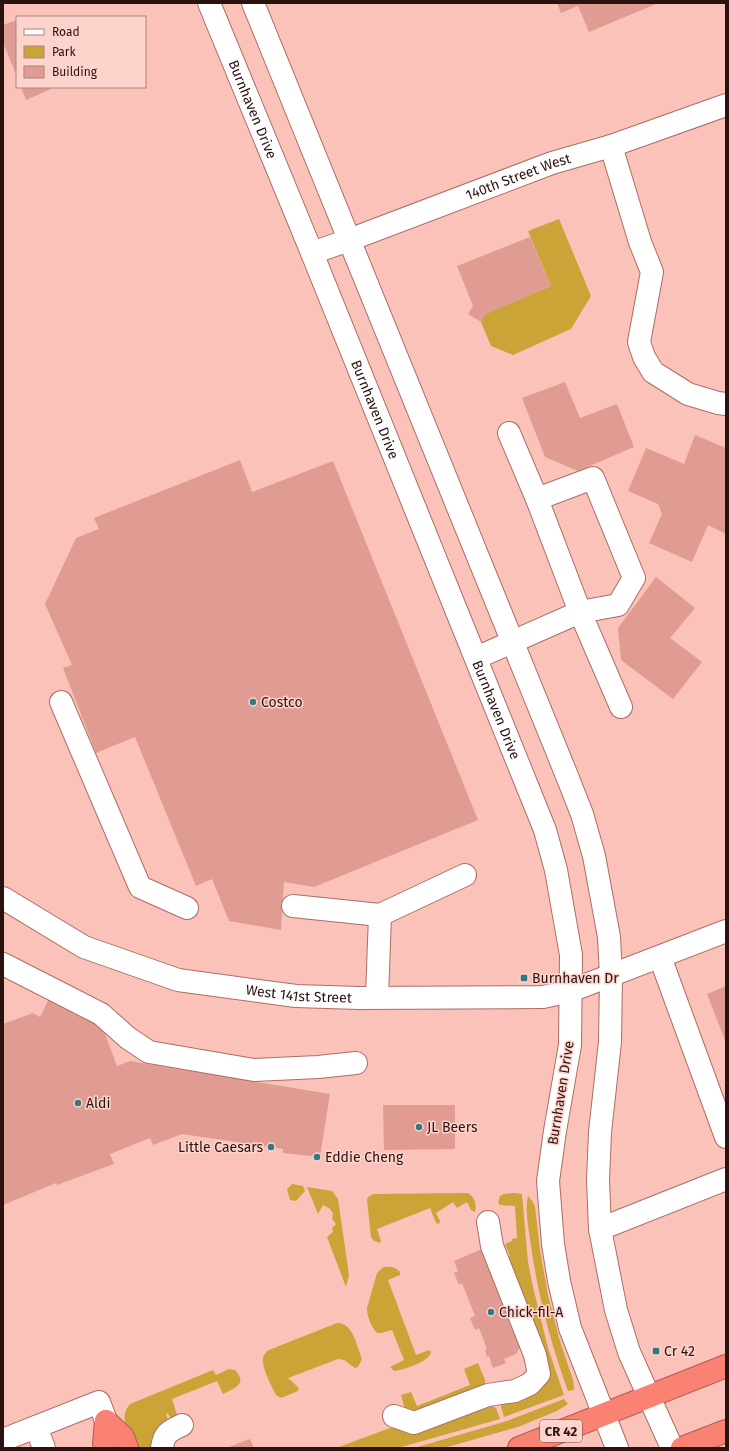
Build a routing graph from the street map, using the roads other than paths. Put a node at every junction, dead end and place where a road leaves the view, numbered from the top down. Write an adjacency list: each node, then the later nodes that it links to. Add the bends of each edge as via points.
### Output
1 (209, 3): 6 (street, Burnhaven Drive)
2 (253, 3): 5 (street)
3 (726, 105): 4 (street, 140th Street West)
4 (611, 146): 5 (street, 140th Street West, via 552,163); 7 (street, via 640,242 652,272 639,342 644,357 653,372 688,394)
5 (349, 240): 6 (street, 140th Street West); 11 (street)
6 (312, 252): 12 (street, Burnhaven Drive)
7 (726, 404)
8 (509, 433): 9 (street)
9 (537, 500): 10 (street); 10 (street, via 593,478 634,578 618,605)
10 (580, 612): 11 (street); 14 (street)
11 (513, 642): 12 (street); 23 (street, via 582,814 594,856 609,937)
12 (476, 658): 24 (street, Burnhaven Drive, via 547,837 556,870 571,955)
13 (61, 702): 18 (street, via 140,887)
14 (621, 706)
15 (465, 875): 19 (street)
16 (3, 898): 25 (street, West 141st Street, via 84,947 178,980 296,996)
17 (293, 906): 19 (street)
18 (187, 908)
19 (380, 915): 25 (street)
20 (726, 931): 21 (street, West 141st Street)
21 (660, 956): 23 (street, West 141st Street); 27 (street)
22 (3, 964): 26 (street, via 101,1014 128,1038 149,1052 254,1070)
23 (611, 976): 24 (street, West 141st Street); 30 (street, via 610,1042 600,1132)
24 (570, 991): 25 (street, West 141st Street, via 543,997); 33 (street, Burnhaven Drive, via 570,1045 554,1131 548,1189 558,1281 570,1328)
25 (377, 997)
26 (356, 1063)
27 (726, 1137)
28 (726, 1179): 30 (street)
29 (488, 1222): 34 (street, via 492,1246 536,1354 538,1374 530,1384 515,1391 488,1395 414,1423)
30 (600, 1229): 32 (street, via 616,1310 629,1352)
31 (726, 1366): 32 (highway, CR 42)
32 (649, 1396): 33 (highway, CR 42); 46 (street)
33 (603, 1414): 44 (highway, CR 42); 45 (street, Burnhaven Drive)
34 (394, 1416)
35 (106, 1421): 37 (street, via 98,1402); 41 (highway); 42 (highway, via 123,1437)
36 (182, 1425): 43 (street, via 169,1431 163,1439)
37 (36, 1427): 39 (street); 40 (street)
38 (726, 1431): 47 (highway)
39 (3, 1440)
40 (44, 1448)
41 (106, 1448)
42 (127, 1448)
43 (162, 1448)
44 (519, 1448)
45 (617, 1448)
46 (672, 1448)
47 (682, 1448)

